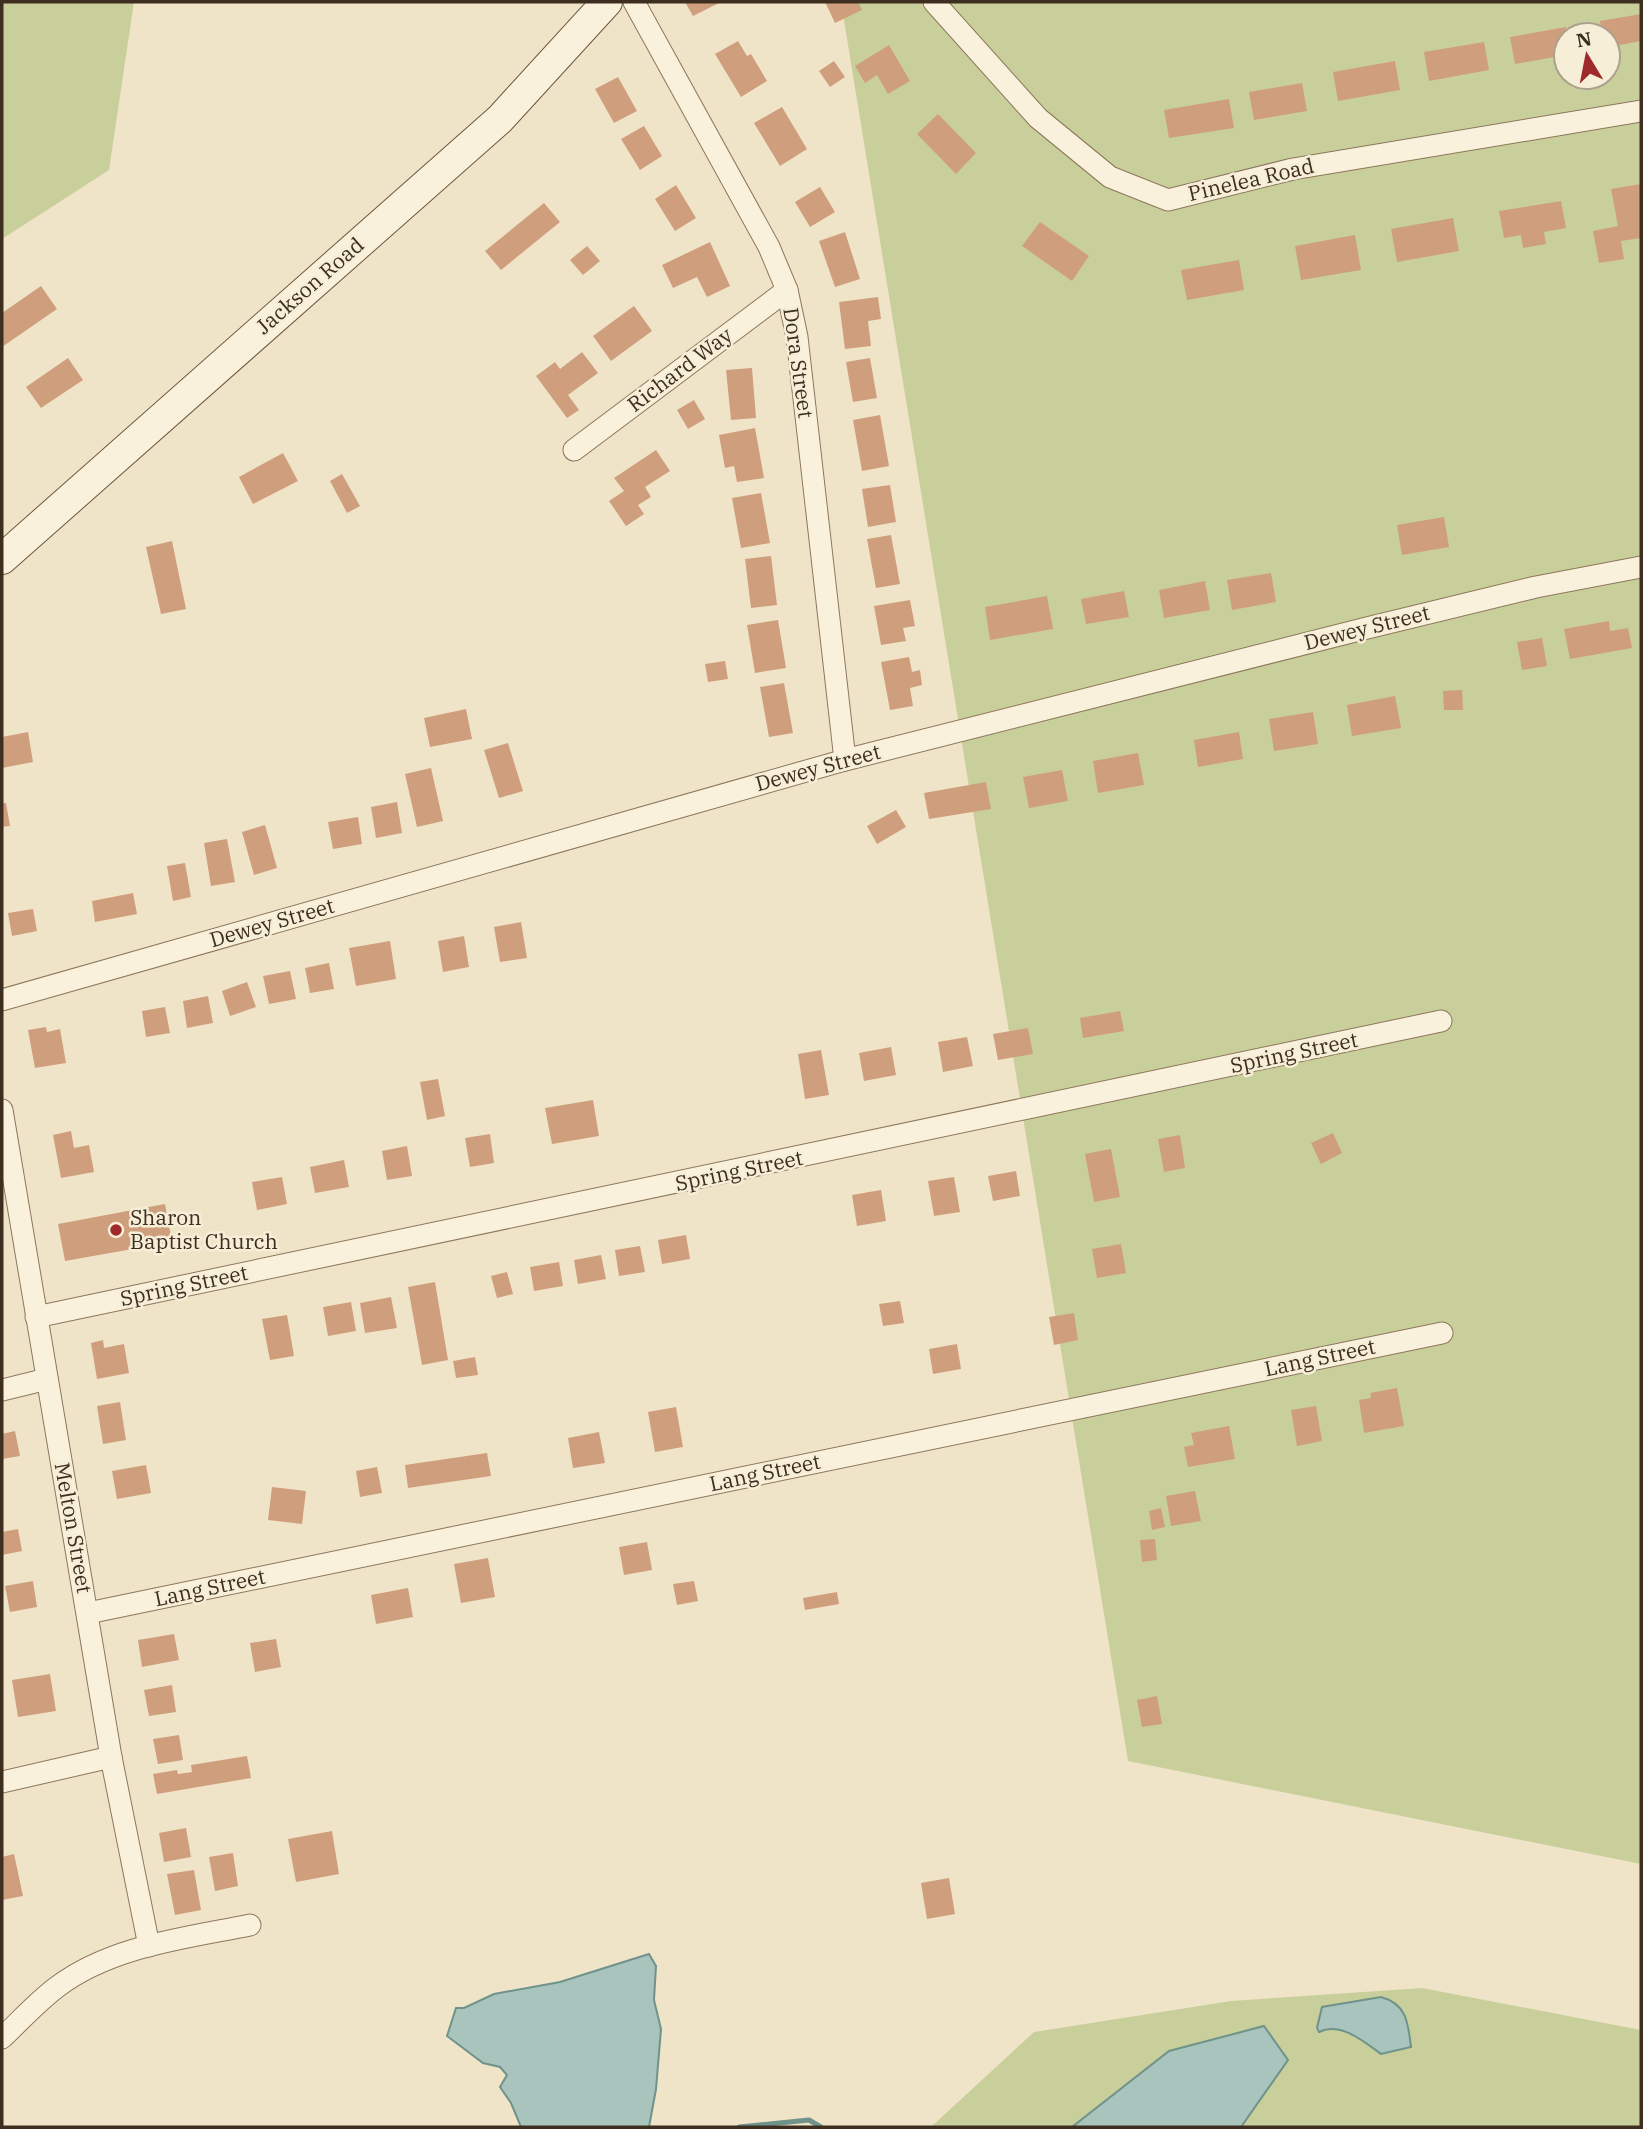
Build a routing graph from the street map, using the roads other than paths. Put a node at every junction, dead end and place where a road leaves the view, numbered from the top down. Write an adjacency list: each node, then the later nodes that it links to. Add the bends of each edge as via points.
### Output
1 (607, 2): 7 (main road, Jackson Road, via 500,119)
2 (634, 2): 5 (street, Dora Street, via 769,247)
3 (934, 2): 4 (street, Pinelea Road, via 1038,118 1110,177 1168,200 1293,169)
4 (1641, 111)
5 (787, 290): 6 (street, Richard Way); 9 (street, Dora Street, via 797,337)
6 (574, 450)
7 (2, 559)
8 (1641, 567): 9 (street, Dewey Street, via 1392,621)
9 (845, 760): 10 (street, Dewey Street)
10 (2, 999)
11 (1441, 1021): 13 (street, Spring Street)
12 (2, 1110): 13 (street, Melton Street)
13 (36, 1317): 15 (street, Melton Street)
14 (1442, 1333): 17 (street, Lang Street)
15 (47, 1379): 16 (street); 17 (street, Melton Street)
16 (2, 1390)
17 (88, 1613): 18 (street, Melton Street)
18 (111, 1756): 19 (street); 21 (street, Melton Street)
19 (2, 1782)
20 (250, 1925): 21 (street)
21 (149, 1946): 22 (street, via 104,1960 58,1986)
22 (2, 2038)

